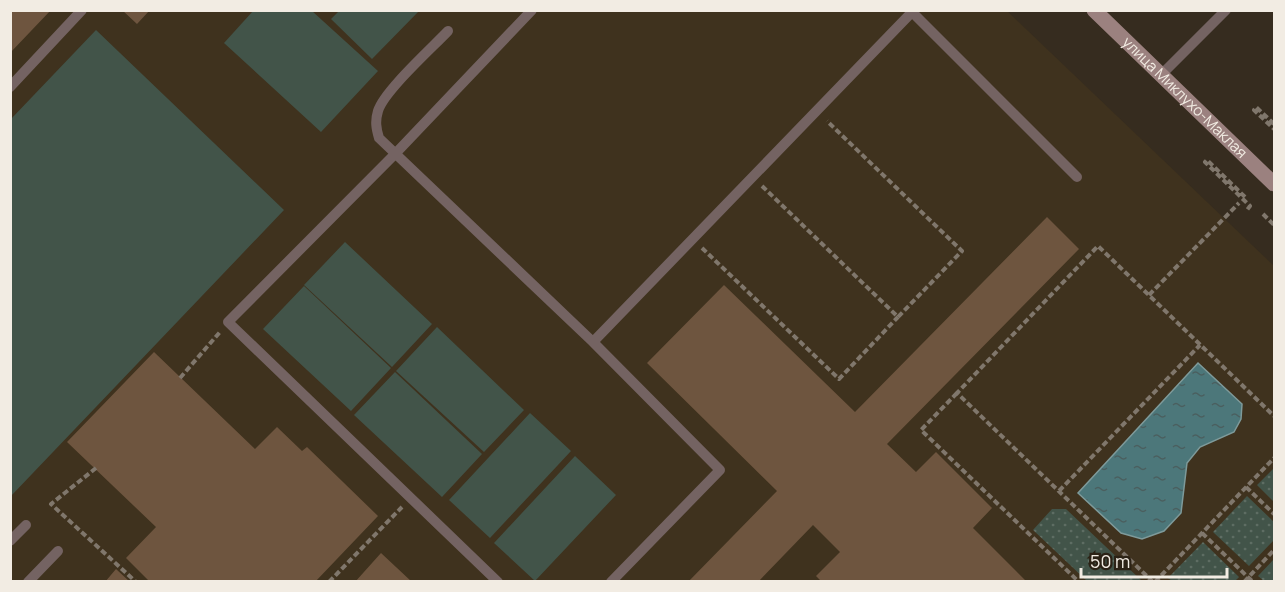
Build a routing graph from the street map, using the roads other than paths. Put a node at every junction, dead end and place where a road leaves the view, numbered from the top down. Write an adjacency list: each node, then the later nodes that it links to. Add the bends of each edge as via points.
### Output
1 (82, 10): 8 (lane)
2 (532, 10): 9 (lane)
3 (1094, 10): 7 (main road, улица Миклухо-Маклая)
4 (1226, 10): 7 (lane)
5 (912, 11): 10 (lane); 12 (lane)
6 (448, 31): 9 (lane, via 378,109 375,123 379,138)
7 (1161, 75): 11 (main road, улица Миклухо-Маклая)
8 (10, 87)
9 (395, 154): 12 (lane); 17 (lane, via 228,322)
10 (1077, 177)
11 (1275, 184)
12 (593, 342): 18 (lane, via 720,470)
13 (26, 525): 14 (lane)
14 (10, 541)
15 (58, 551): 16 (lane)
16 (28, 582)
17 (498, 582)
18 (611, 582)

